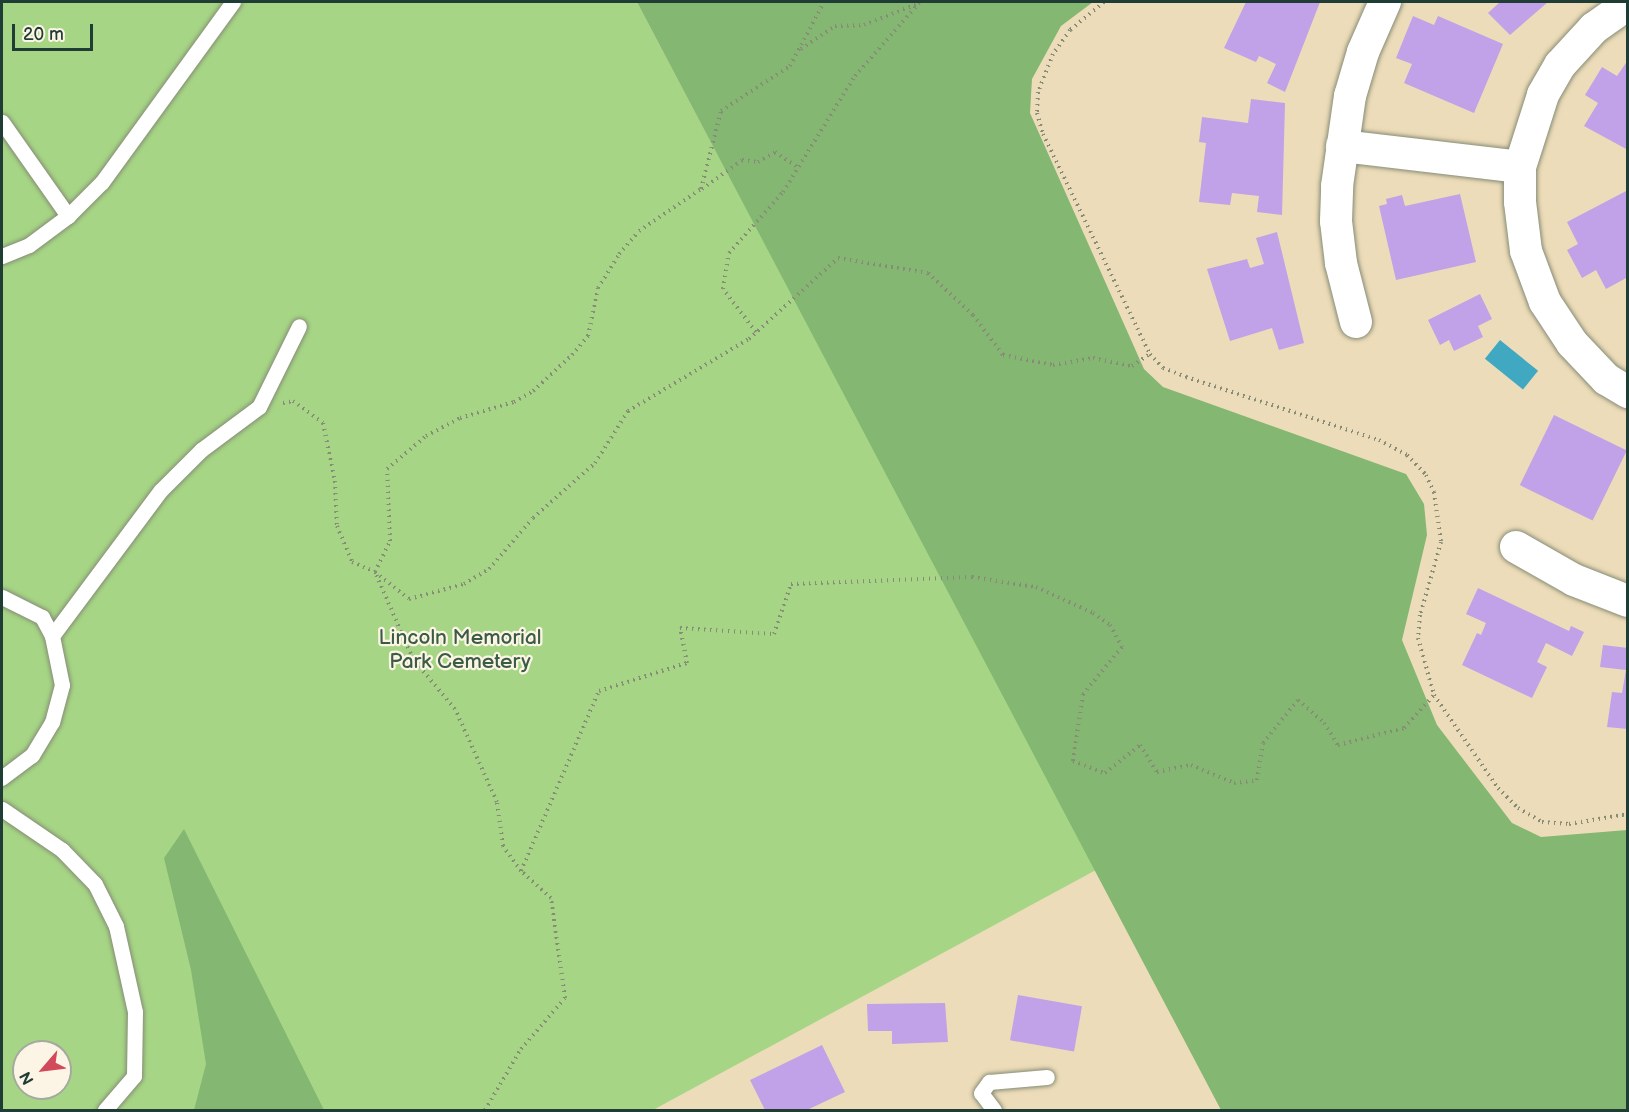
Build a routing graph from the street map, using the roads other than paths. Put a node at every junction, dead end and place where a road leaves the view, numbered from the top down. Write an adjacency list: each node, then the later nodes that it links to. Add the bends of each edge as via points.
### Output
1 (233, 2): 7 (lane, via 133,143)
2 (1385, 2): 5 (street, via 1363,52)
3 (1628, 4): 6 (street, via 1594,28 1560,65 1543,95)
4 (2, 122): 7 (lane)
5 (1342, 146): 6 (street); 9 (street, via 1336,220 1341,263)
6 (1520, 167): 11 (street, via 1526,251 1545,302 1572,343 1606,379)
7 (68, 216): 8 (lane, via 28,245)
8 (2, 256)
9 (1356, 322)
10 (299, 326): 15 (lane, via 259,407 201,450 161,490)
11 (1628, 392)
12 (1516, 547): 13 (street, via 1574,580)
13 (1626, 594)
14 (2, 597): 15 (lane, via 42,617)
15 (52, 636): 16 (lane, via 62,685 52,723 32,755)
16 (2, 778)
17 (2, 809): 19 (lane, via 62,850 96,884 116,926 135,1012 134,1076)
18 (1047, 1077): 20 (lane, via 989,1082 981,1093)
19 (105, 1110)
20 (994, 1110)

